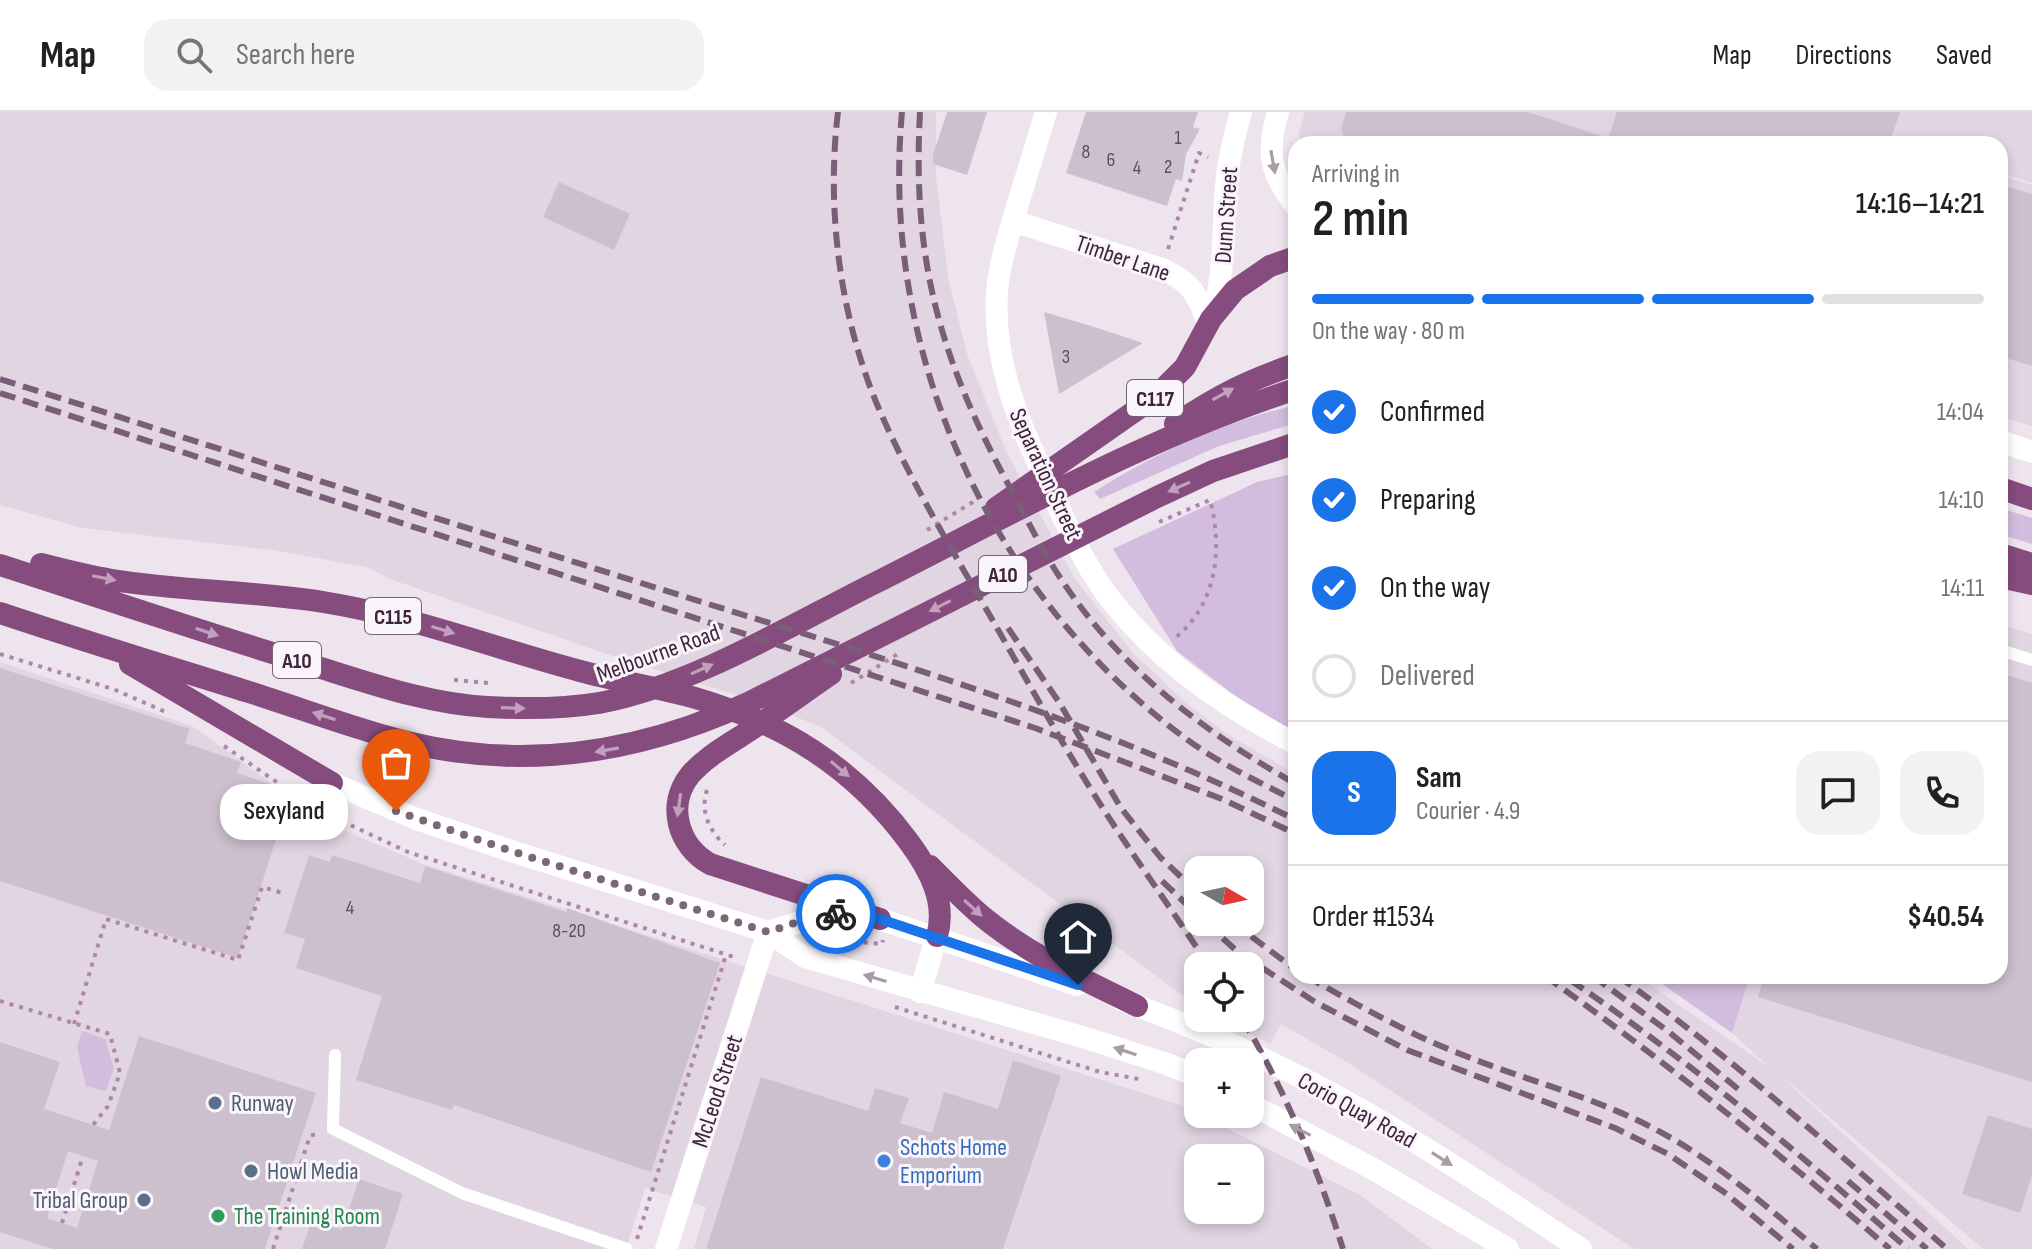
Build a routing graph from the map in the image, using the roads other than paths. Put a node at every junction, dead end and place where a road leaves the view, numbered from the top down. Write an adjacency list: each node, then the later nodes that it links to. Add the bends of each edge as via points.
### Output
1 (1046, 112): 5 (main road, Separation Street)
2 (1241, 112): 7 (main road, Dunn Street / C117, via 1228,164 1223,267)
3 (1278, 112): 4 (main road, Dunn Street, one-way to 4, via 1271,139 1273,168)
4 (1288, 194)
5 (1013, 221): 7 (main road, Timber Lane, via 1164,270 1191,287); 27 (main road, Separation Street, via 996,321 1008,389 1026,438 1096,578 1138,632 1200,686)
6 (1288, 260): 7 (highway, via 1243,283)
7 (1209, 321): 17 (highway, C117, via 1185,367 1163,390)
8 (1288, 367): 12 (highway, one-way to 8, via 1221,394)
9 (1288, 392): 12 (highway, Melbourne Road / A10)
10 (2008, 444): 13 (main road)
11 (1288, 446): 23 (highway, A10, one-way to 23, via 1213,471 1109,521)
12 (1134, 452): 17 (highway, Melbourne Road / A10)
13 (2032, 452)
14 (2008, 491): 15 (highway)
15 (2032, 499)
16 (2008, 556): 19 (highway)
17 (919, 561): 18 (highway, Melbourne Road / A10, one-way to 17, via 275,654 443,701 524,709 602,702 686,676)
18 (0, 562): 29 (highway, C115, one-way to 29, via 372,611 692,697 742,714 820,753 867,792)
19 (2032, 564)
20 (2008, 579): 21 (highway)
21 (2032, 584)
22 (0, 613): 24 (highway, A10)
23 (902, 638): 24 (highway, A10, one-way to 24, via 682,730 648,741 542,757 411,743); 30 (highway, C115, one-way to 30, via 725,746 690,775 679,795 678,823 695,853 720,868)
24 (92, 642): 28 (highway)
25 (2008, 652): 26 (lane)
26 (2032, 660)
27 (1288, 740)
28 (332, 783): 31 (main road, via 497,847)
29 (917, 854): 32 (highway, via 939,901); 34 (highway, C115, one-way to 34, via 1005,934)
30 (880, 919): 31 (main road, Corio Quay Road, via 828,914); 32 (main road, Corio Quay Road / C115)
31 (768, 932): 33 (main road, one-way to 31, via 805,957); 40 (main road, McLeod Street)
32 (937, 936): 33 (main road); 34 (main road, Corio Quay Road / C115)
33 (920, 992): 36 (main road, one-way to 33)
34 (1137, 1006): 43 (main road, Corio Quay Road / C115, one-way to 43, via 1302,1078 1395,1130)
35 (335, 1055): 39 (lane, via 333,1129 462,1193)
36 (1184, 1071)
37 (1264, 1111): 38 (main road, Corio Quay Road, one-way to 37)
38 (1423, 1199): 41 (main road); 42 (main road, Corio Quay Road)
39 (627, 1249)
40 (666, 1249)
41 (1490, 1249)
42 (1508, 1249)
43 (1581, 1249)

